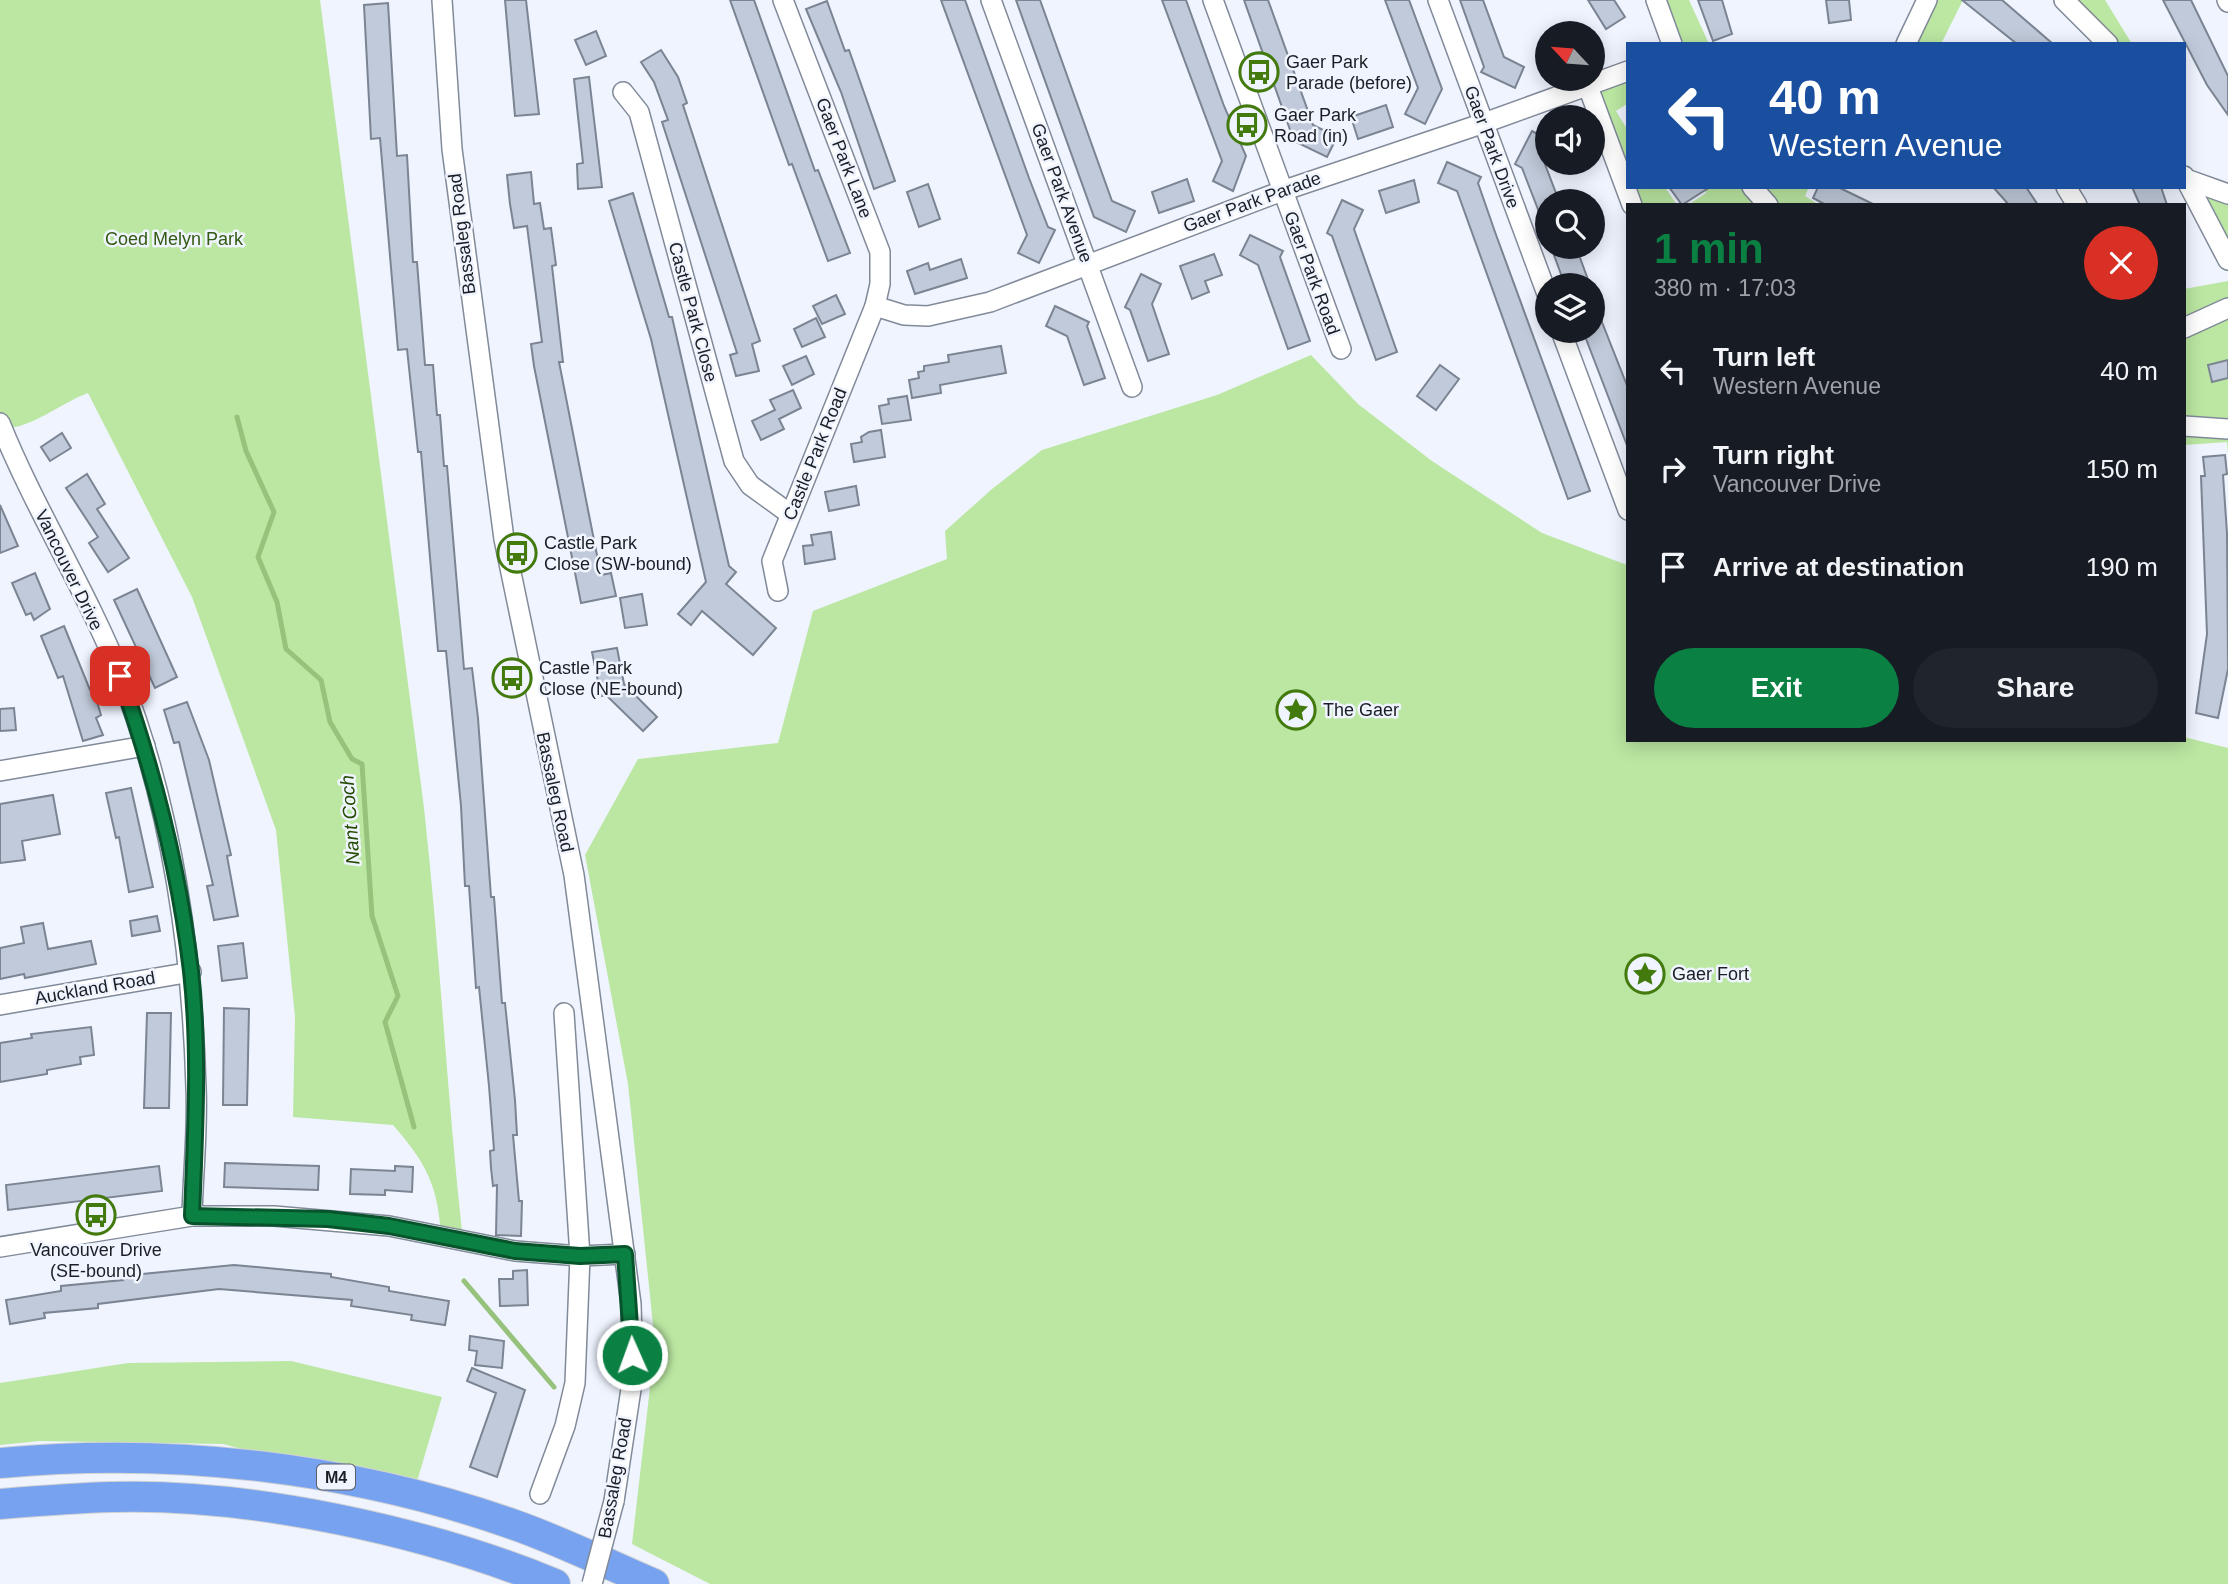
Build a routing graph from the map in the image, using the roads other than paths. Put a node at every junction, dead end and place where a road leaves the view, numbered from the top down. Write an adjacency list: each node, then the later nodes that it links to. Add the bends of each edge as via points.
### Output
1 (442, 0): 45 (street, Bassaleg Road, via 452,149 504,539 573,875)
2 (783, 0): 27 (street, Gaer Park Lane, via 880,252 880,284)
3 (991, 0): 24 (street, Gaer Park Avenue)
4 (1213, 0): 21 (street, Gaer Park Road)
5 (1438, 0): 17 (street, Gaer Park Drive)
6 (1656, 0): 9 (street)
7 (1927, 0): 10 (street)
8 (2064, 0): 11 (street)
9 (1671, 42)
10 (1907, 42)
11 (2106, 42)
12 (1626, 72): 13 (street, Gaer Park Parade)
13 (1605, 79)
14 (1571, 91): 17 (street, Gaer Park Parade)
15 (1589, 91): 20 (street)
16 (623, 92): 36 (street, Castle Park Close, via 639,112 734,461 750,485)
17 (1484, 123): 21 (street, Gaer Park Parade); 25 (street, Gaer Park Drive)
18 (2186, 178): 22 (street)
19 (2186, 180): 23 (street)
20 (1626, 189)
21 (1282, 191): 24 (street, Gaer Park Parade); 30 (street, Gaer Park Road)
22 (2228, 194)
23 (2228, 260)
24 (1087, 263): 27 (street, Gaer Park Parade, via 958,311 928,316); 31 (street, Gaer Park Avenue)
25 (1539, 273)
26 (2228, 308): 28 (street)
27 (873, 312): 36 (street, Castle Park Road)
28 (2186, 327)
29 (1565, 343): 35 (street)
30 (1340, 349)
31 (1132, 387)
32 (0, 423): 38 (street, Vancouver Drive, via 120,676)
33 (2186, 426): 34 (street)
34 (2228, 429)
35 (1626, 505)
36 (790, 514): 37 (street, Castle Park Road, via 772,561)
37 (778, 592)
38 (145, 747): 39 (street); 40 (street, Vancouver Drive, via 175,867)
39 (0, 771)
40 (191, 972): 41 (street, Auckland Road); 43 (street, Vancouver Drive, via 197,1091)
41 (0, 1005)
42 (564, 1013): 46 (street)
43 (192, 1216): 44 (street); 46 (street, via 328,1219 515,1251)
44 (0, 1247)
45 (625, 1254): 46 (street); 51 (street, Bassaleg Road, bridge, via 632,1376 614,1501)
46 (580, 1256): 48 (street, via 575,1382 565,1426)
47 (0, 1463): 52 (highway, M4, via 145,1457 337,1478 513,1524)
48 (540, 1494)
49 (0, 1504): 50 (highway, via 114,1497 238,1503 387,1530)
50 (555, 1584)
51 (592, 1584)
52 (654, 1584)

